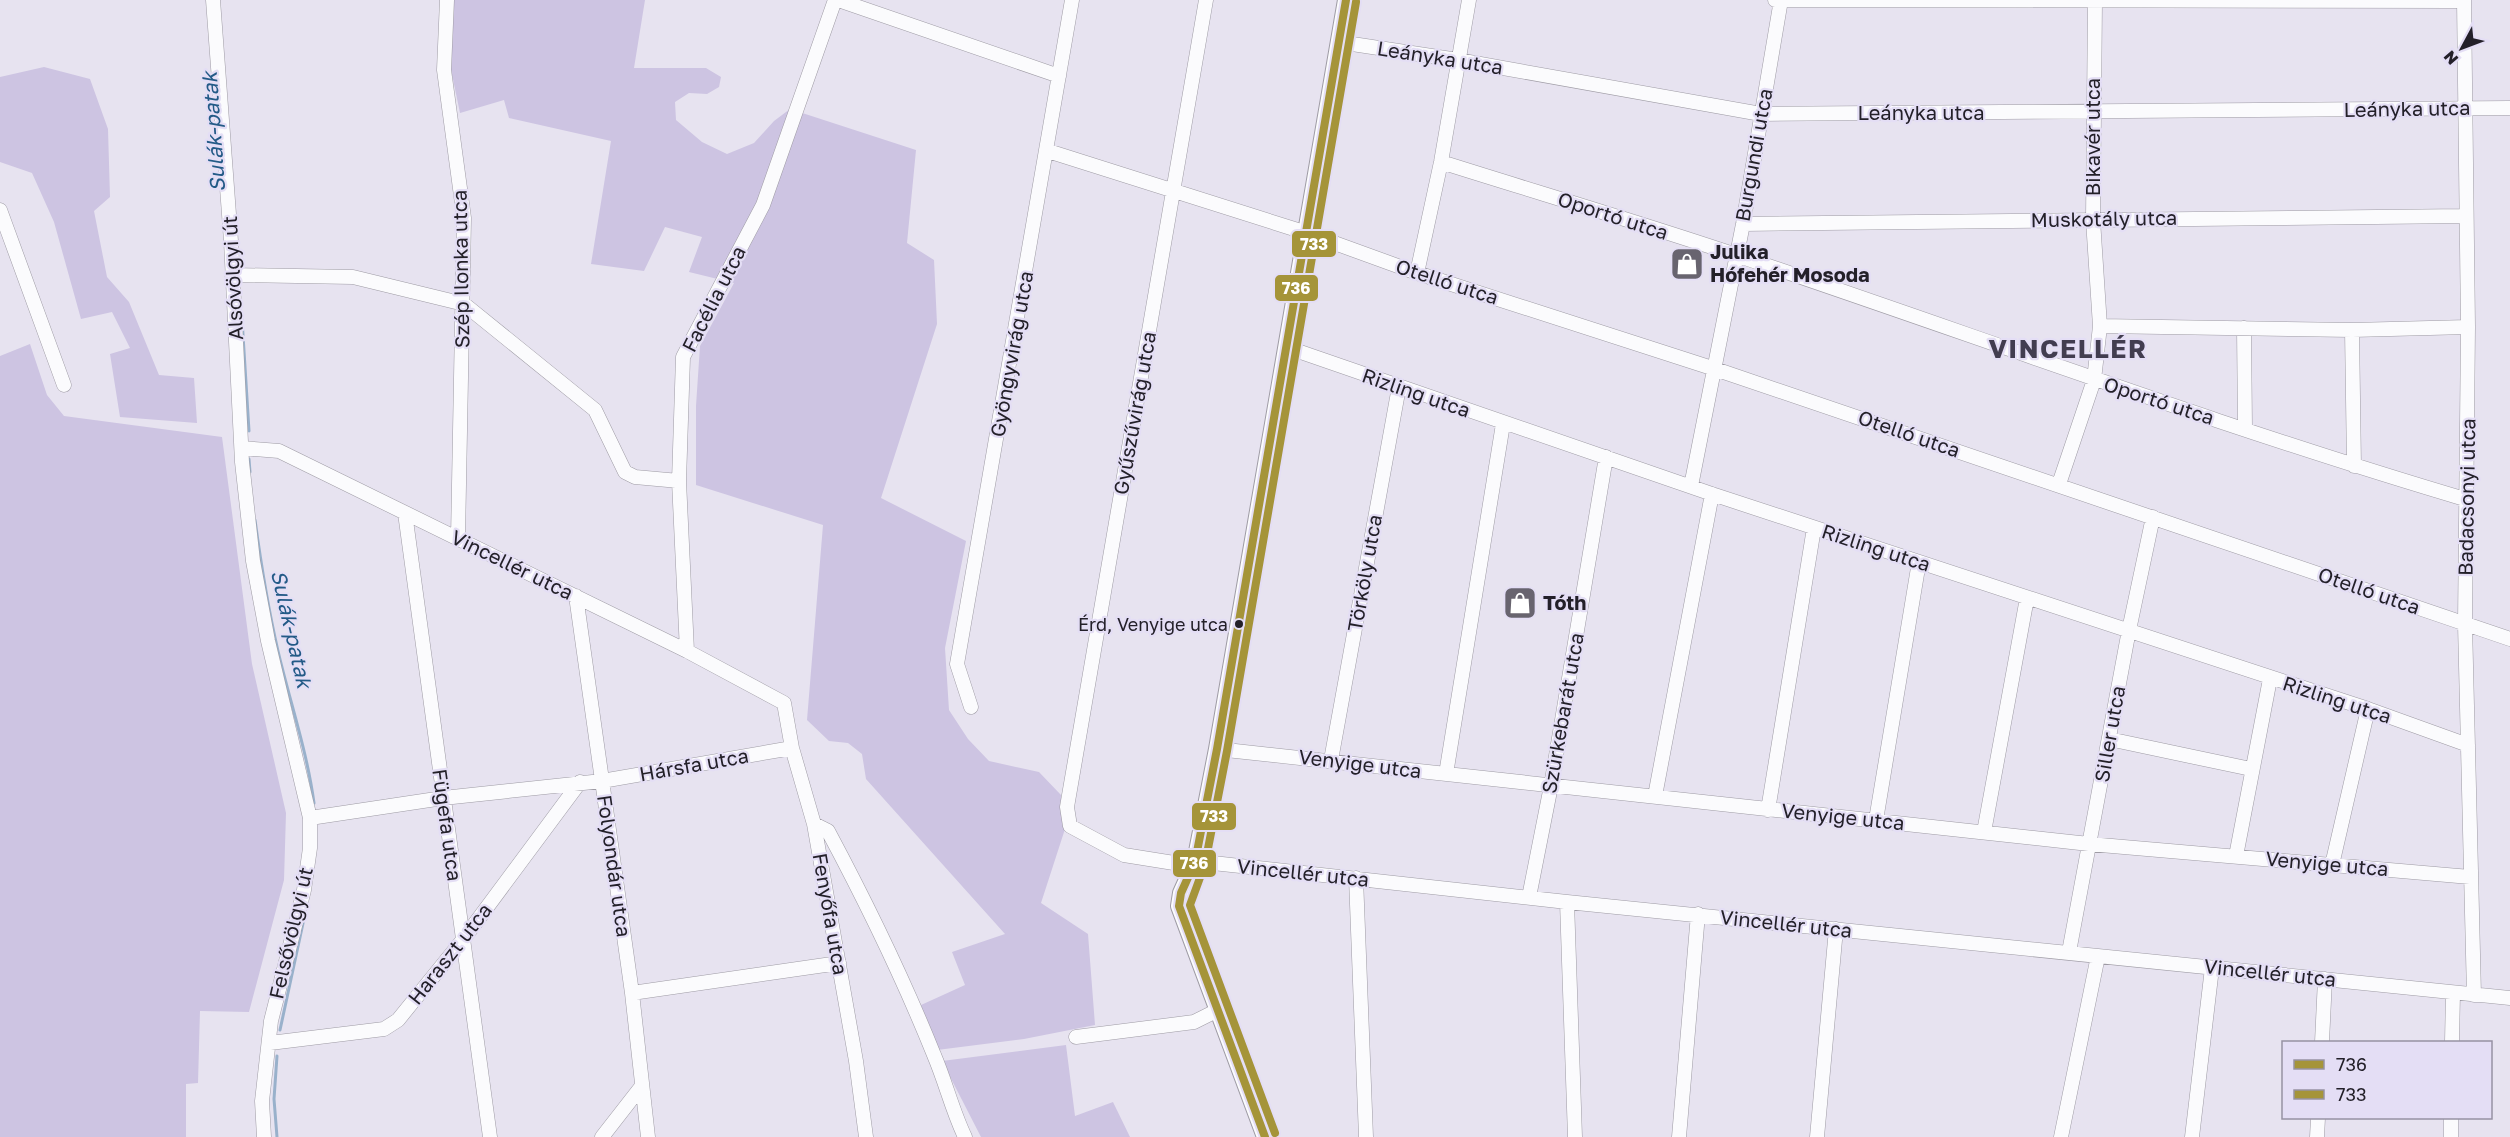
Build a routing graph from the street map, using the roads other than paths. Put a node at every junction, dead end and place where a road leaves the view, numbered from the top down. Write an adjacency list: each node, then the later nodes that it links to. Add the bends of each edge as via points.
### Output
1 (213, 0): 28 (street, Alsóvölgyi út)
2 (447, 0): 29 (street, Szép Ilonka utca, via 444,70 464,218)
3 (837, 0): 13 (street); 44 (street, Facélia utca, via 763,205 682,357)
4 (1072, 0): 13 (street, Gyöngyvirág utca)
5 (1206, 0): 20 (street, Gyűszűvirág utca)
6 (1346, 0): 11 (street)
7 (1469, 0): 12 (street)
8 (1779, 0): 10 (street); 17 (street, Burgundi utca)
9 (2464, 0): 10 (street); 14 (street, Badacsonyi utca)
10 (2095, 1): 16 (street, Bikavér utca)
11 (1339, 42): 12 (street, Leányka utca); 25 (street)
12 (1458, 60): 17 (street, Leányka utca); 19 (street)
13 (1059, 76): 18 (street, Gyöngyvirág utca)
14 (2464, 108): 15 (street, Leányka utca); 16 (street, Leányka utca); 22 (street, Badacsonyi utca)
15 (2510, 108)
16 (2092, 111): 17 (street, Leányka utca); 23 (street, Bikavér utca)
17 (1761, 114): 24 (street, Burgundi utca)
18 (1048, 151): 20 (street, Otelló utca); 62 (street, Gyöngyvirág utca, via 957,664)
19 (1441, 162): 26 (street, Oportó utca); 27 (street)
20 (1173, 192): 25 (street, Otelló utca); 80 (street, Gyűszűvirág utca, via 1067,807)
21 (0, 210): 37 (street)
22 (2465, 216): 23 (street, Muskotály utca); 31 (street, Badacsonyi utca)
23 (2093, 220): 24 (street, Muskotály utca); 30 (street, Bikavér utca)
24 (1743, 224): 26 (street, Burgundi utca)
25 (1307, 233): 27 (street, Otelló utca); 34 (street)
26 (1735, 255): 35 (street, Burgundi utca); 36 (street, Oportó utca)
27 (1418, 273): 35 (street, Otelló utca)
28 (232, 275): 29 (street, via 353,277); 41 (street, Alsóvölgyi út)
29 (464, 304): 44 (street, via 595,410 625,472 635,477); 52 (street, Szép Ilonka utca)
30 (2100, 326): 32 (street); 36 (street, Bikavér utca)
31 (2468, 327): 33 (street); 48 (street, Badacsonyi utca)
32 (2244, 328): 33 (street); 40 (street)
33 (2352, 330): 43 (street)
34 (1286, 347): 38 (street, Rizling utca); 67 (street)
35 (1715, 369): 45 (street, Otelló utca); 46 (street, Burgundi utca)
36 (2094, 380): 40 (street, Oportó utca); 45 (street, Bikavér utca)
37 (64, 385)
38 (1400, 387): 39 (street, Rizling utca); 68 (street, Törköly utca)
39 (1503, 424): 42 (street, Rizling utca); 70 (street)
40 (2245, 428): 43 (street, Oportó utca)
41 (242, 448): 49 (street, Vincellér utca, via 279,451); 77 (street, Felsővölgyi út, via 253,561)
42 (1606, 457): 46 (street, Rizling utca); 73 (street, Szürkebarát utca)
43 (2354, 466): 48 (street, Oportó utca)
44 (679, 482): 59 (street, Facélia utca)
45 (2059, 484): 50 (street, Otelló utca)
46 (1691, 486): 47 (street, Rizling utca)
47 (1712, 494): 51 (street, Rizling utca); 74 (street)
48 (2468, 500): 56 (street, Badacsonyi utca)
49 (405, 513): 52 (street, Vincellér utca); 75 (street, Fügefa utca)
50 (2153, 517): 56 (street, Otelló utca); 57 (street, Siller utca)
51 (1814, 528): 53 (street, Rizling utca); 76 (street)
52 (458, 538): 54 (street, Vincellér utca)
53 (1919, 562): 55 (street, Rizling utca); 78 (street)
54 (576, 596): 59 (street, Vincellér utca); 71 (street, Folyondár utca)
55 (2027, 598): 57 (street, Rizling utca); 81 (street)
56 (2465, 624): 58 (street, Otelló utca); 65 (street, Badacsonyi utca)
57 (2129, 630): 60 (street, Rizling utca); 64 (street, Siller utca)
58 (2510, 639)
59 (687, 651): 61 (street, Vincellér utca)
60 (2270, 679): 63 (street, Rizling utca); 69 (street)
61 (777, 697): 66 (street, Fenyőfa utca, via 784,704)
62 (971, 707)
63 (2368, 709): 65 (street, Rizling utca); 85 (street)
64 (2109, 739): 69 (street); 82 (street, Siller utca)
65 (2468, 745): 86 (street, Badacsonyi utca)
66 (792, 748): 71 (street, Hársfa utca); 79 (street, Fenyőfa utca)
67 (1217, 749): 68 (street, Venyige utca); 84 (street)
68 (1331, 760): 70 (street, Venyige utca)
69 (2252, 769): 83 (street)
70 (1446, 774): 73 (street, Venyige utca)
71 (602, 781): 72 (street, Hársfa utca); 98 (street, Folyondár utca)
72 (580, 782): 75 (street, Hársfa utca); 92 (street, Haraszt utca)
73 (1551, 786): 74 (street, Venyige utca); 88 (street, Szürkebarát utca)
74 (1655, 796): 76 (street, Venyige utca)
75 (443, 798): 77 (street, Hársfa utca); 92 (street, Fügefa utca)
76 (1768, 810): 78 (street, Venyige utca)
77 (310, 818): 106 (street, Felsővölgyi út, via 304,890 271,1021)
78 (1876, 820): 81 (street, Venyige utca)
79 (814, 824): 95 (street, Fenyőfa utca); 115 (street, via 828,831 881,931)
80 (1070, 826): 84 (street, Vincellér utca, via 1124,855 1174,863)
81 (1984, 832): 82 (street, Venyige utca)
82 (2090, 844): 83 (street, Venyige utca); 93 (street, Siller utca)
83 (2236, 856): 85 (street, Venyige utca)
84 (1195, 862): 87 (street, Vincellér utca); 102 (street, via 1179,906)
85 (2332, 865): 86 (street, Venyige utca)
86 (2470, 877): 100 (street, Badacsonyi utca)
87 (1356, 878): 88 (street, Vincellér utca); 117 (street)
88 (1529, 897): 89 (street, Vincellér utca)
89 (1567, 902): 90 (street, Vincellér utca); 118 (street)
90 (1698, 914): 91 (street, Vincellér utca); 119 (street)
91 (1836, 929): 93 (street, Vincellér utca); 120 (street)
92 (462, 940): 106 (street, Haraszt utca, via 398,1020 384,1029); 111 (street, Fügefa utca)
93 (2069, 952): 94 (street, Vincellér utca)
94 (2098, 956): 96 (street, Vincellér utca); 121 (street)
95 (839, 963): 98 (street); 114 (street, Fenyőfa utca)
96 (2212, 968): 97 (street, Vincellér utca); 122 (street)
97 (2325, 979): 99 (street, Vincellér utca); 104 (street)
98 (632, 993): 107 (street, Folyondár utca)
99 (2453, 993): 100 (street, Vincellér utca); 105 (street)
100 (2474, 995): 101 (street, Vincellér utca)
101 (2510, 998)
102 (1216, 1011): 103 (street, via 1194,1022); 116 (street)
103 (1076, 1037)
104 (2322, 1041)
105 (2452, 1041)
106 (270, 1042): 110 (street, Felsővölgyi út, via 262,1101)
107 (641, 1087): 112 (street); 113 (street, Folyondár utca)
108 (2318, 1119): 123 (street)
109 (2451, 1119): 124 (street)
110 (264, 1137)
111 (490, 1137)
112 (602, 1137)
113 (648, 1137)
114 (866, 1137)
115 (965, 1137)
116 (1265, 1137)
117 (1366, 1137)
118 (1575, 1137)
119 (1679, 1137)
120 (1817, 1137)
121 (2061, 1137)
122 (2192, 1137)
123 (2317, 1137)
124 (2451, 1137)

